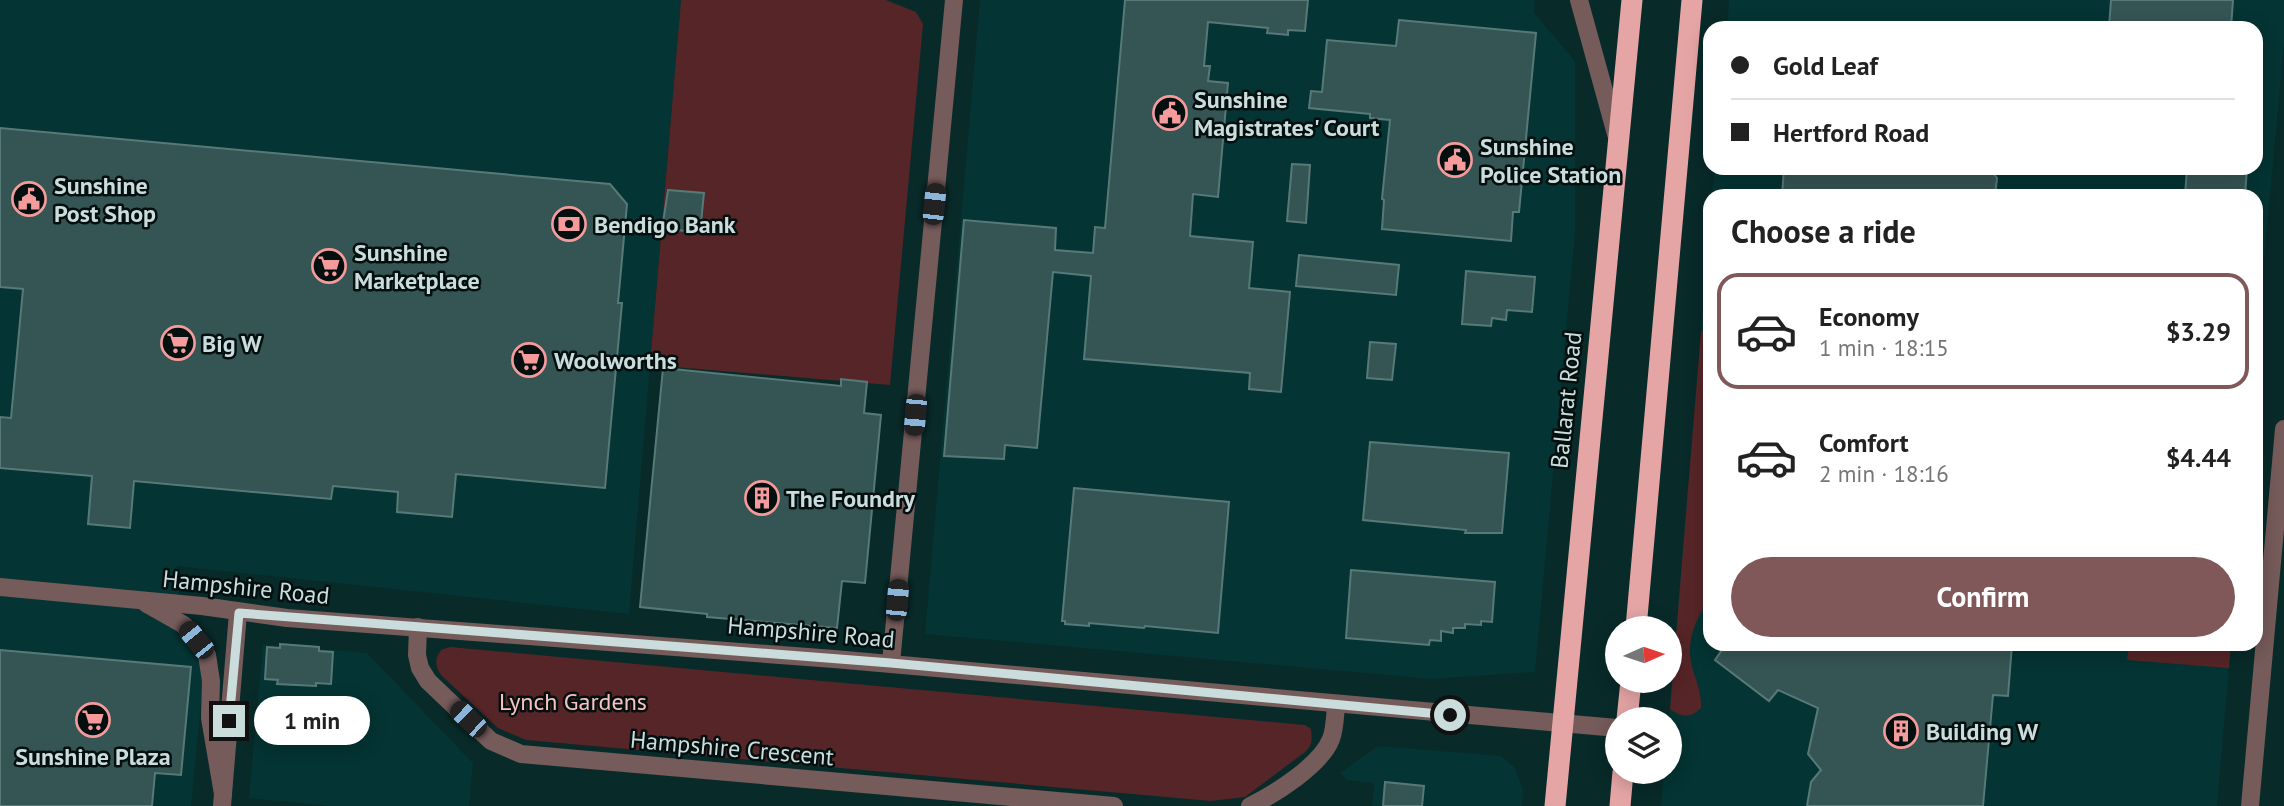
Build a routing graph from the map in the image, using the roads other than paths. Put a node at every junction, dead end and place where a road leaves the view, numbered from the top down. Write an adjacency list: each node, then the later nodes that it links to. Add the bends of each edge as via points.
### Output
1 (954, 0): 13 (street)
2 (1579, 0): 5 (street)
3 (1632, 0): 5 (highway, Ballarat Road)
4 (1692, 0): 11 (highway)
5 (1619, 144): 15 (highway, Ballarat Road)
6 (2284, 429): 7 (street)
7 (2277, 583): 23 (street)
8 (0, 587): 9 (street, Hampshire Road)
9 (142, 601): 10 (street, Hampshire Road); 18 (street, via 184,625 207,655)
10 (239, 613): 12 (street, Hampshire Road); 18 (street)
11 (1637, 616)
12 (418, 627): 13 (street, Hampshire Road); 19 (street, Hampshire Crescent, via 417,655 428,681 491,741 522,754)
13 (891, 663): 14 (street, Hampshire Road)
14 (1336, 705): 15 (street, Hampshire Road); 20 (street, via 1326,749 1288,783)
15 (1561, 725): 16 (street, Hampshire Road); 21 (highway, Ballarat Road)
16 (1605, 727)
17 (1622, 784): 22 (highway)
18 (222, 800)
19 (1114, 806)
20 (1250, 806)
21 (1555, 806)
22 (1620, 806)
23 (2250, 806)

